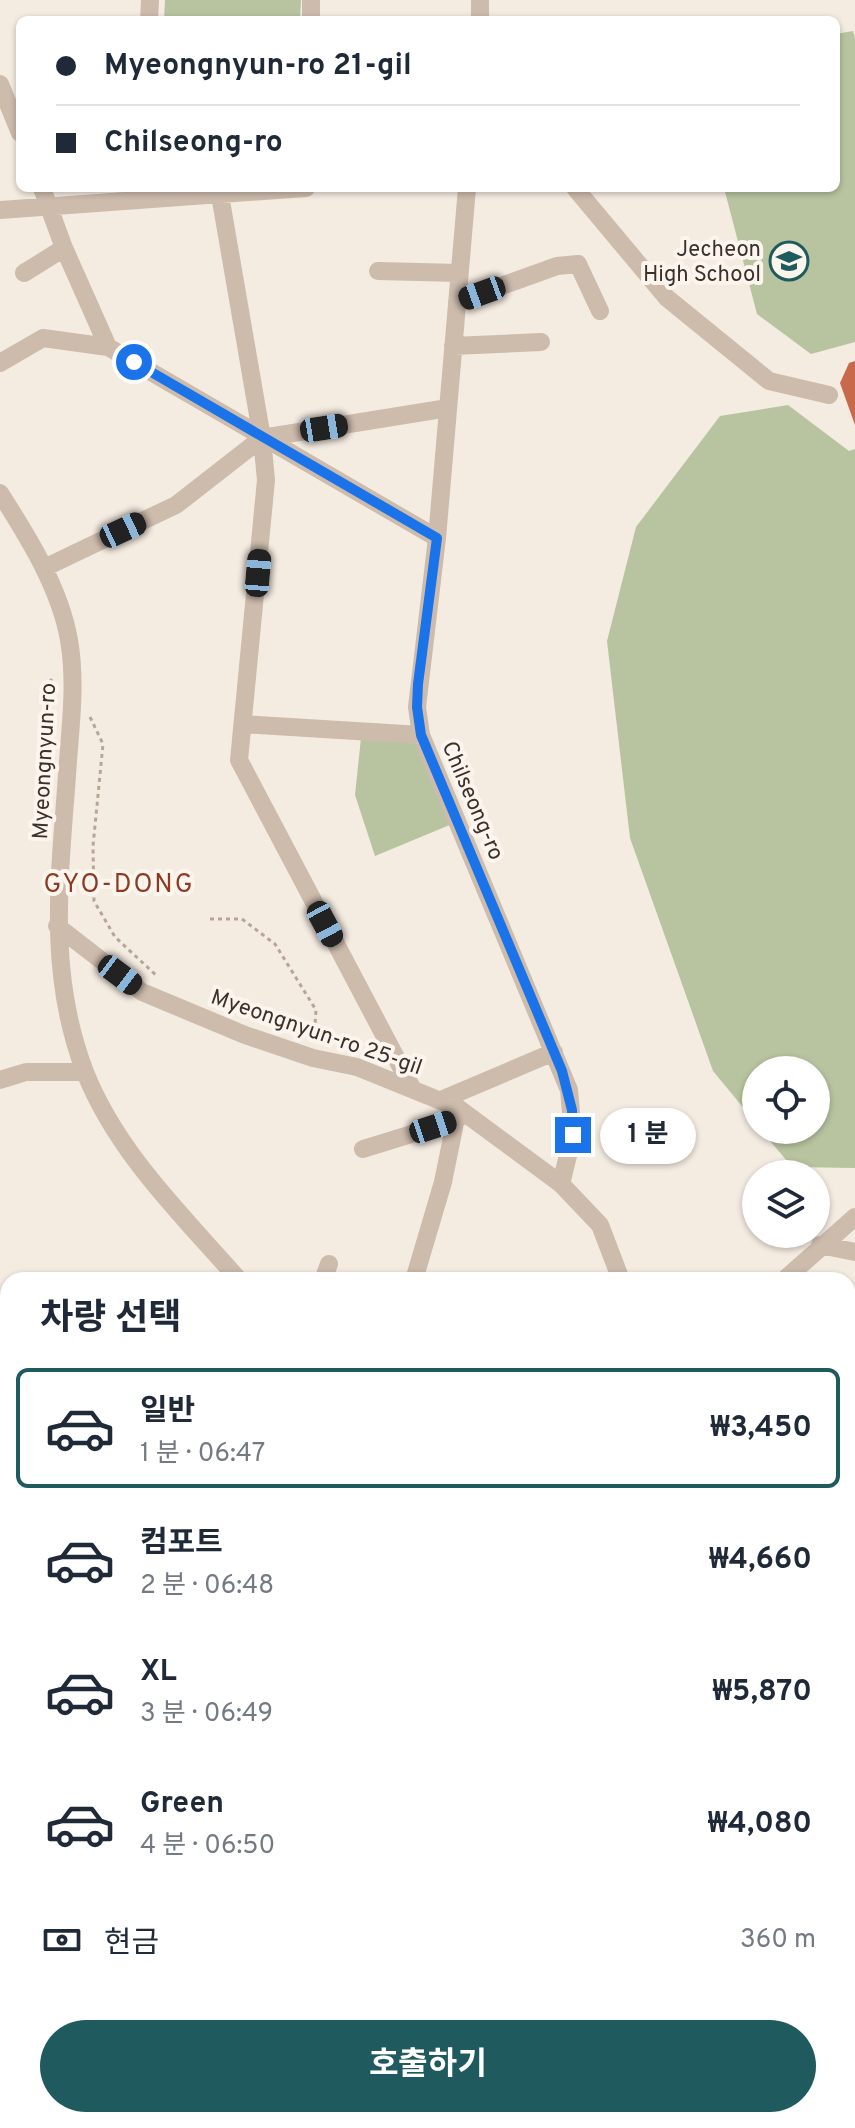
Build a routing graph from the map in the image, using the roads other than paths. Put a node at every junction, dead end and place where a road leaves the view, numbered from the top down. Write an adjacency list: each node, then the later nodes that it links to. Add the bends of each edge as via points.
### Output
1 (0, 84): 2 (street)
2 (16, 123)
3 (184, 192): 7 (street)
4 (218, 192): 21 (street)
5 (467, 192): 12 (street, Chilseong-ro)
6 (578, 192): 19 (street, via 667,298 757,372 769,381)
7 (46, 196): 8 (street); 9 (street)
8 (0, 210)
9 (64, 248): 11 (street); 17 (street)
10 (378, 271): 12 (street)
11 (24, 273)
12 (459, 273): 13 (street, Chilseong-ro)
13 (457, 302): 14 (street, via 557,266 578,264); 16 (street, Chilseong-ro)
14 (600, 311)
15 (541, 342): 16 (street)
16 (453, 346): 20 (street, Chilseong-ro)
17 (108, 347): 18 (street, via 43,338); 21 (street)
18 (0, 363)
19 (829, 395)
20 (448, 408): 21 (street); 23 (street, Chilseong-ro)
21 (262, 438): 23 (street); 24 (street, via 176,505); 25 (street, via 266,480)
22 (0, 493): 24 (street, Myeongnyun-ro)
23 (437, 538): 26 (street, Chilseong-ro, via 418,684)
24 (44, 568): 27 (street, Myeongnyun-ro, via 68,638 73,685)
25 (243, 724): 26 (street); 31 (street, via 239,760)
26 (421, 735): 28 (street, Chilseong-ro)
27 (57, 926): 29 (street, Myeongnyun-ro, via 69,1017); 31 (street, Myeongnyun-ro 25-gil, via 142,992 245,1035)
28 (554, 1052): 32 (street); 34 (street, Chilseong-ro, via 572,1110 573,1135)
29 (85, 1072): 30 (street, via 26,1072); 40 (street, Myeongnyun-ro, via 138,1164)
30 (0, 1080)
31 (412, 1088): 32 (street, Myeongnyun-ro 25-gil)
32 (452, 1109): 33 (street); 34 (street, Myeongnyun-ro 25-gil); 41 (street, via 443,1182)
33 (363, 1149)
34 (561, 1184): 42 (street, via 600,1225)
35 (855, 1217): 36 (street)
36 (830, 1237)
37 (830, 1247): 39 (street)
38 (817, 1248): 43 (street)
39 (855, 1252)
40 (232, 1272)
41 (416, 1272)
42 (618, 1272)
43 (792, 1272)

